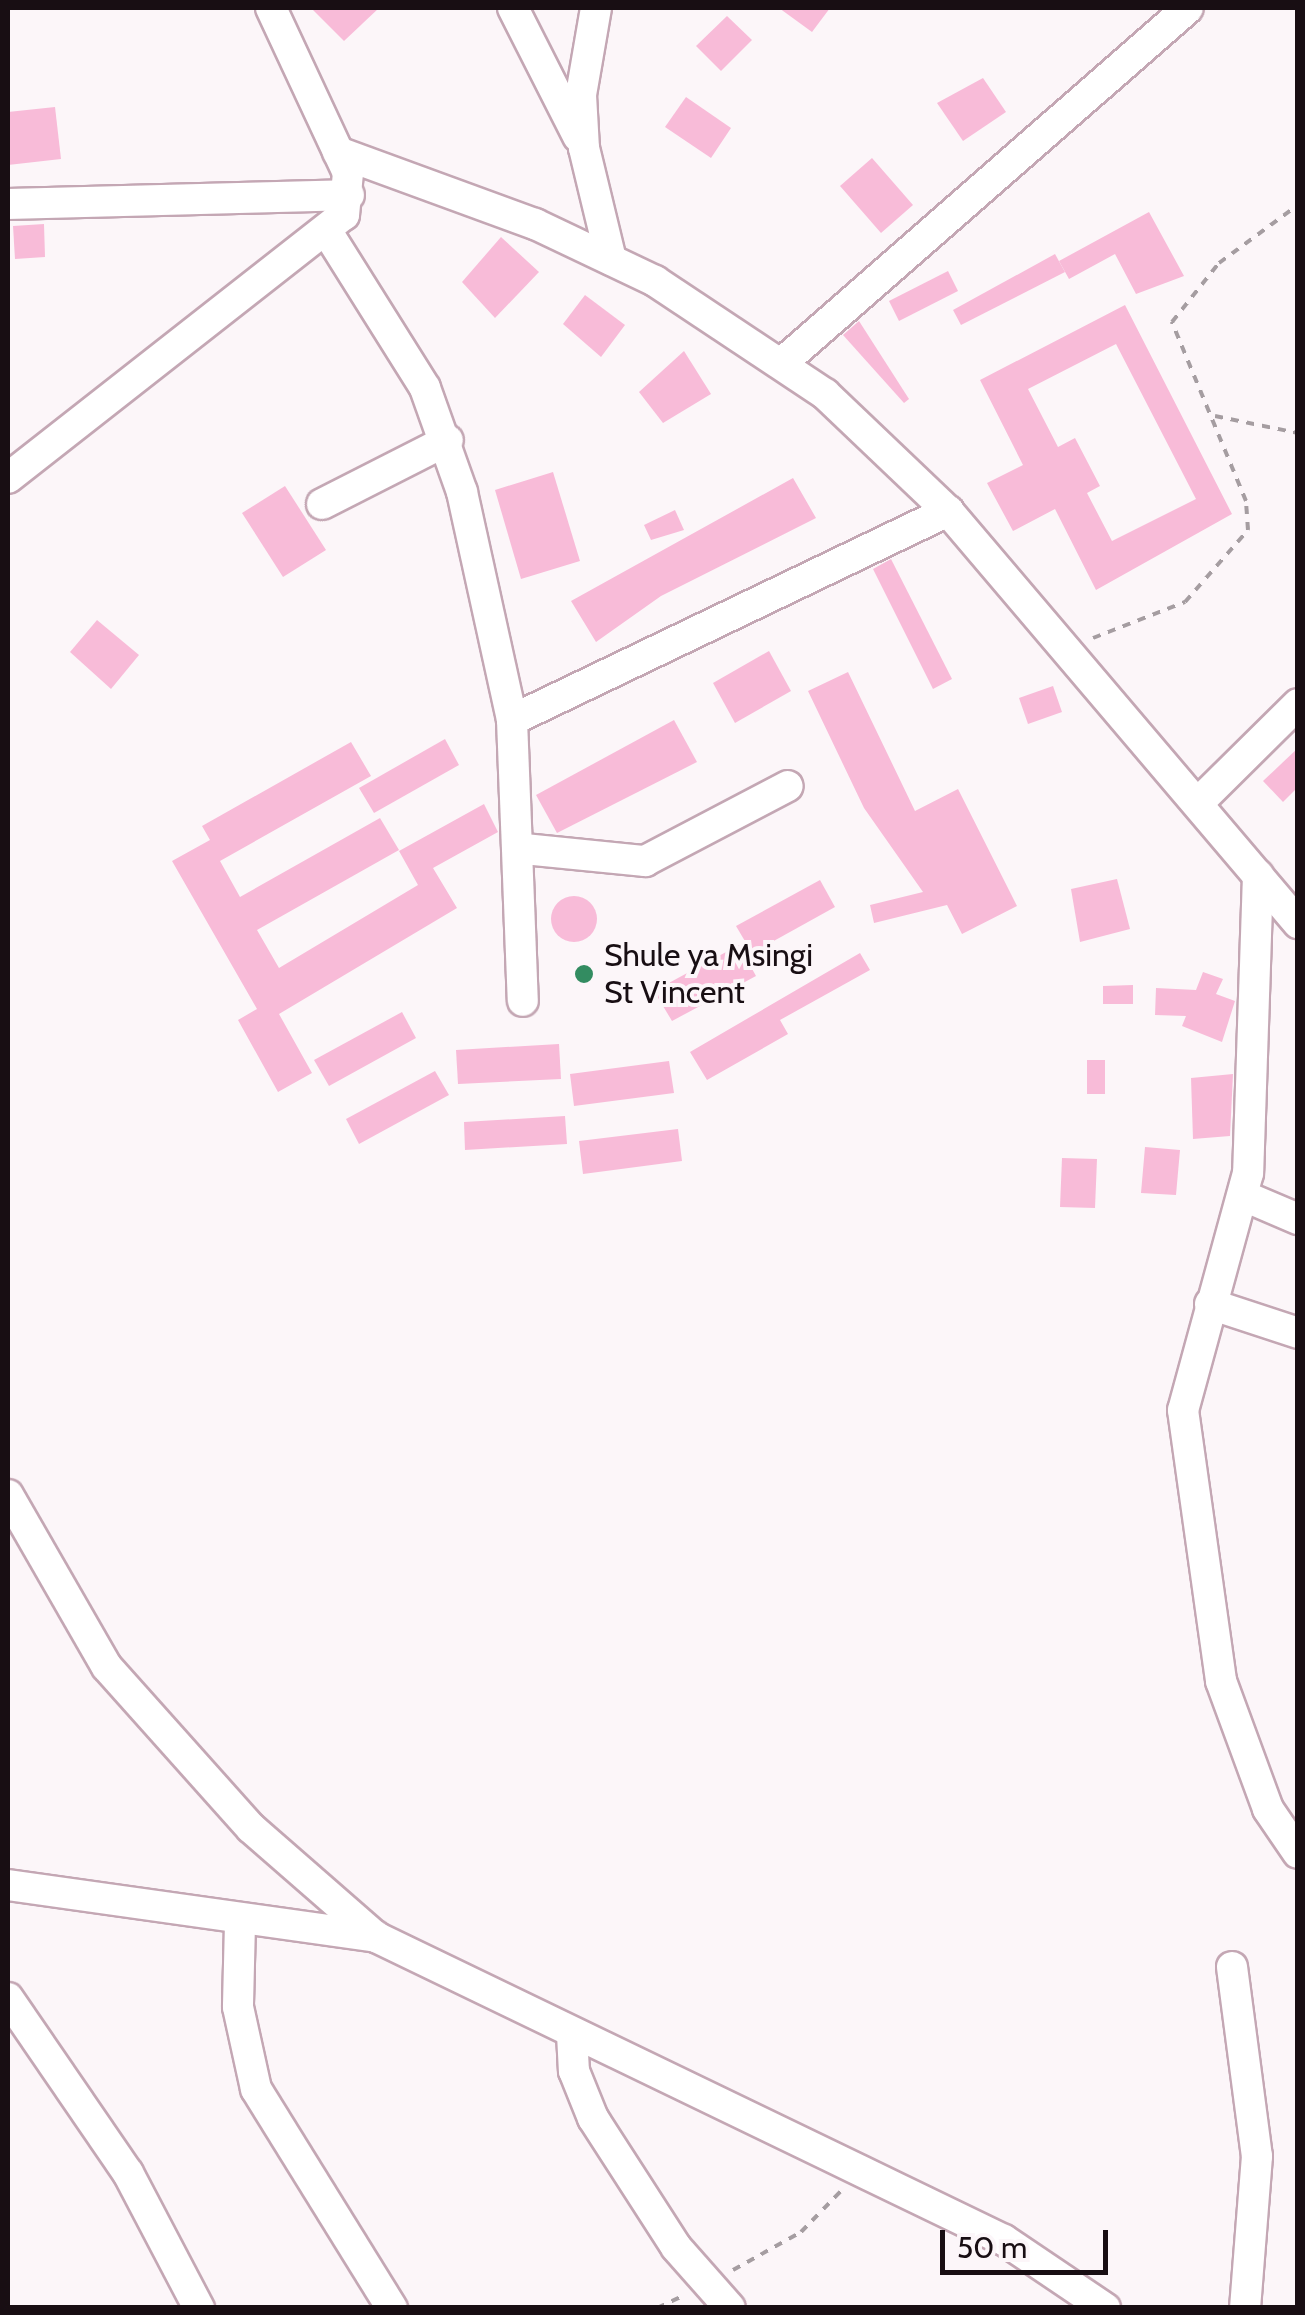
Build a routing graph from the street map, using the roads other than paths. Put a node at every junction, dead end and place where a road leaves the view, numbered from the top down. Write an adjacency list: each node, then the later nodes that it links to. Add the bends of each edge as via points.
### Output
1 (271, 8): 6 (street)
2 (513, 8): 5 (street)
3 (596, 8): 5 (street, via 581,94)
4 (1188, 8): 11 (street)
5 (584, 148): 10 (street)
6 (338, 152): 7 (street); 10 (street)
7 (349, 196): 8 (street); 9 (street, via 344,216)
8 (8, 204)
9 (326, 230): 12 (street, via 402,347); 13 (street)
10 (610, 260): 11 (street)
11 (782, 364): 15 (street, via 906,464)
12 (448, 440): 14 (street); 17 (street)
13 (8, 478)
14 (322, 504)
15 (948, 511): 17 (street); 19 (street)
16 (1298, 704): 19 (street)
17 (512, 720): 20 (street)
18 (788, 786): 20 (street, via 645,861)
19 (1201, 800): 21 (street)
20 (524, 849): 23 (street)
21 (1258, 875): 22 (street); 24 (street)
22 (1298, 924)
23 (523, 1001)
24 (1244, 1196): 25 (street); 26 (street)
25 (1298, 1219)
26 (1210, 1304): 27 (street); 29 (street, via 1183,1410 1207,1613 1245,1754)
27 (1298, 1333)
28 (8, 1495): 32 (street, via 106,1667 251,1828)
29 (1298, 1853)
30 (8, 1885): 31 (street)
31 (240, 1922): 32 (street); 37 (street, via 238,2007 256,2089)
32 (376, 1937): 35 (street)
33 (1232, 1966): 40 (street, via 1257,2156)
34 (8, 1998): 36 (street, via 128,2173)
35 (572, 2034): 38 (street, via 582,2097); 39 (street, via 1004,2240)
36 (199, 2308)
37 (392, 2308)
38 (730, 2308)
39 (1105, 2308)
40 (1246, 2308)

